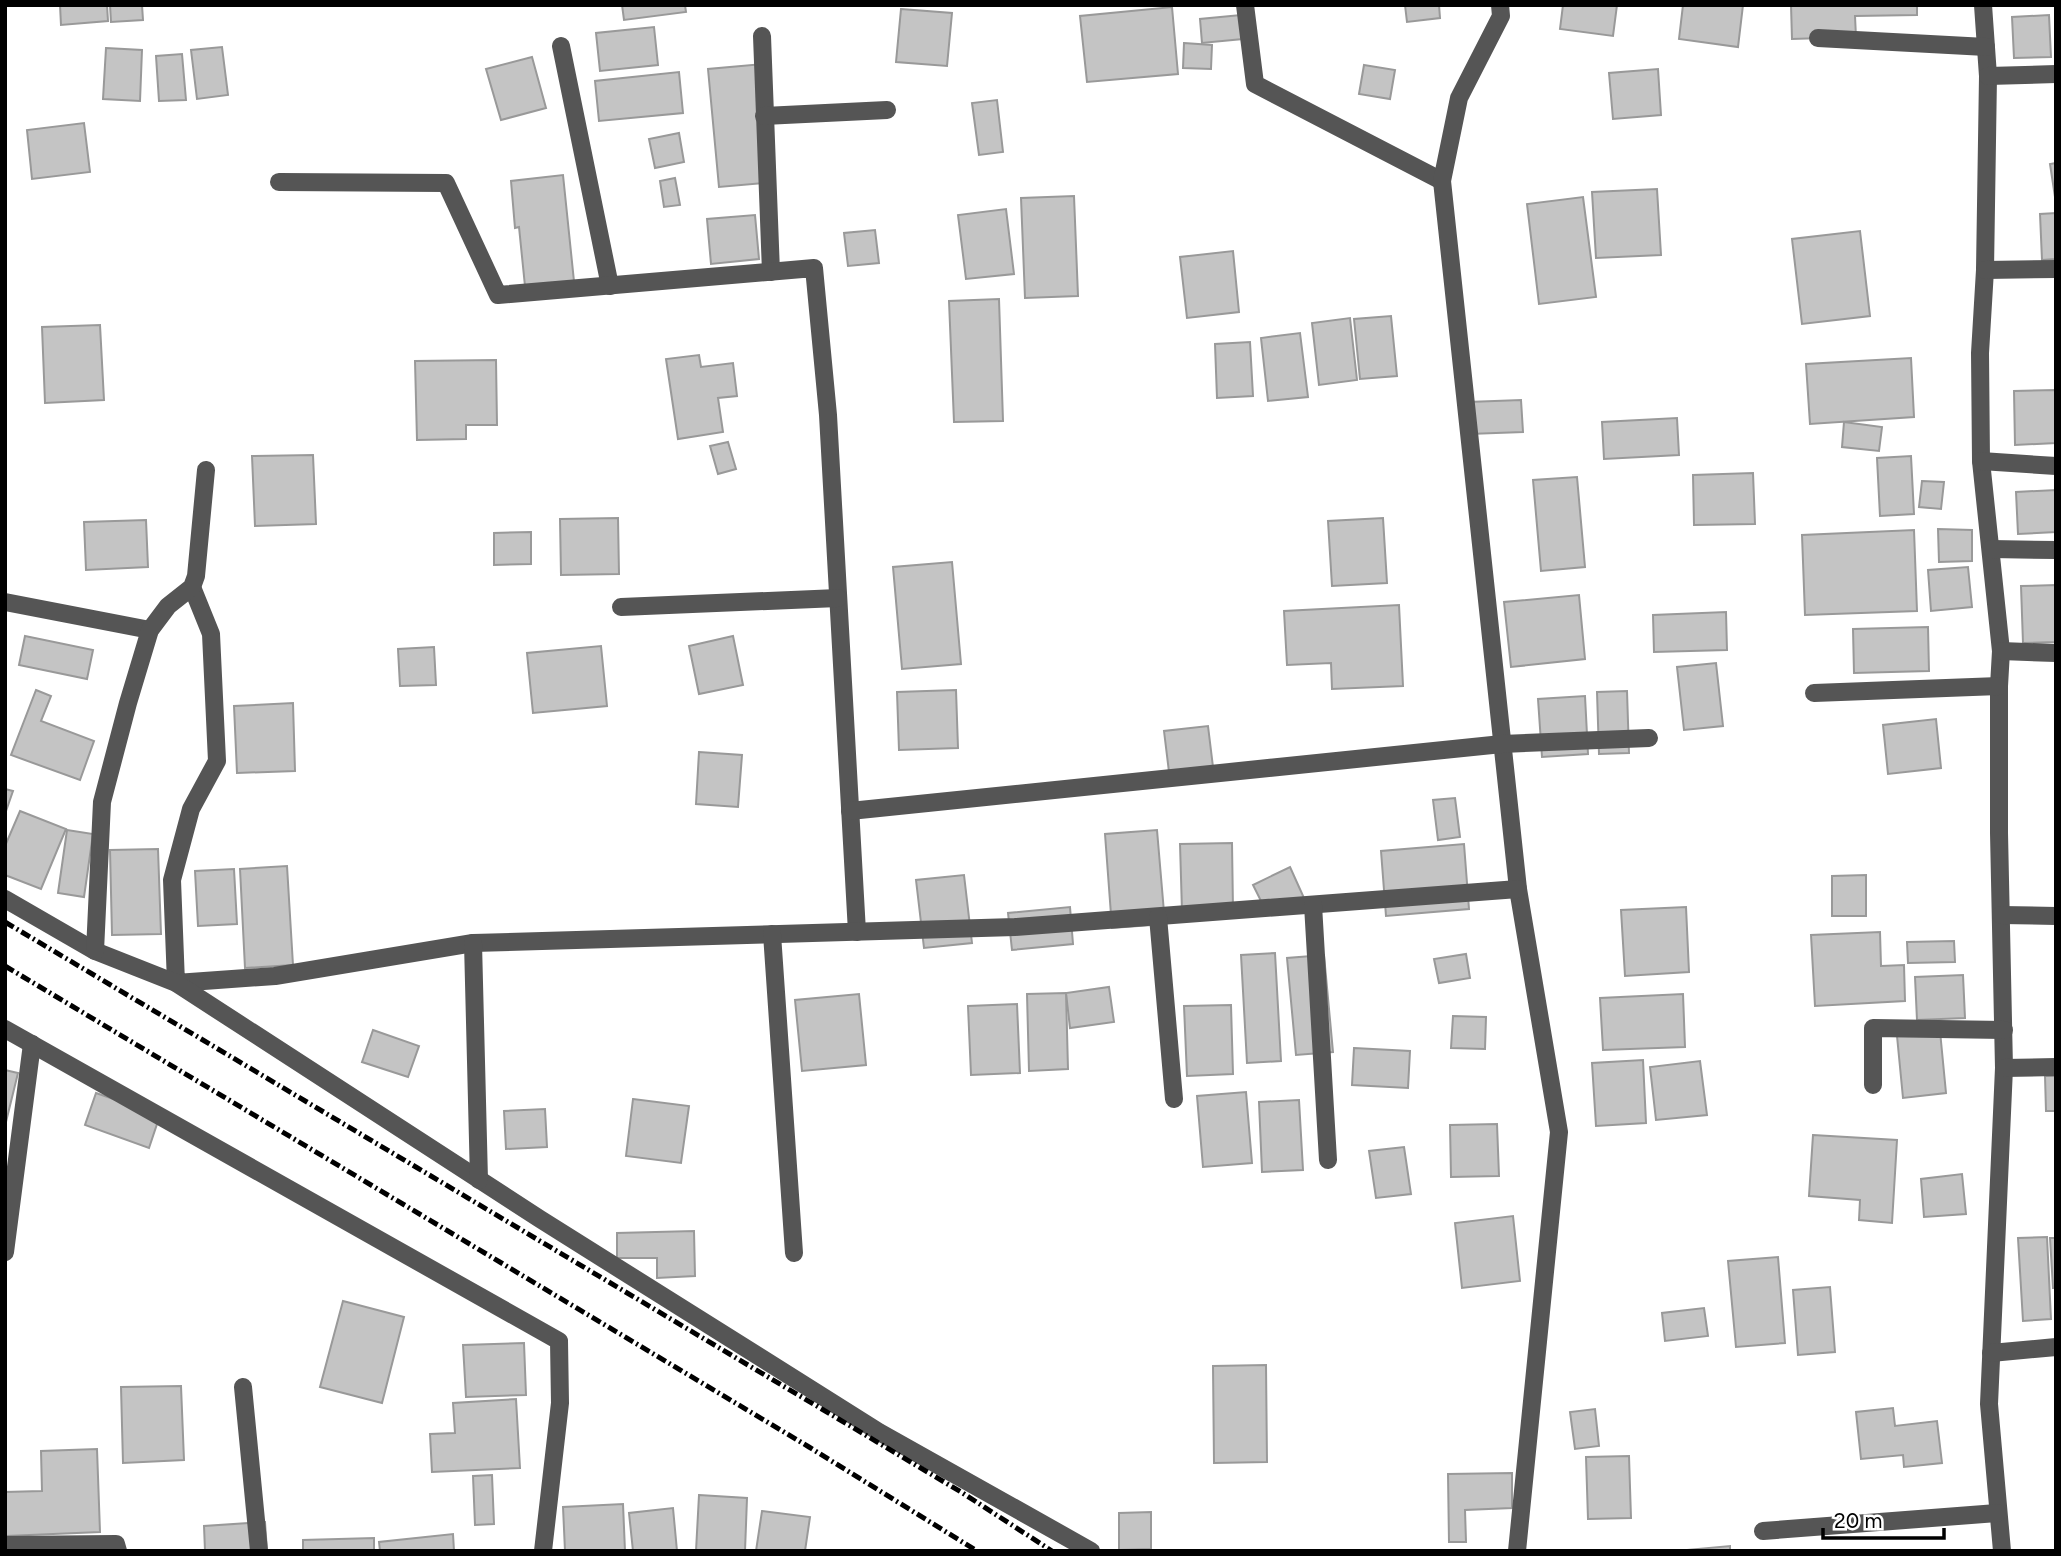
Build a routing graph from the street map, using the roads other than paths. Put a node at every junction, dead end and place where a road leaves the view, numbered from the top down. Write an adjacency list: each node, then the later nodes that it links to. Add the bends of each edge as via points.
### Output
1 (1245, 5): 12 (street, via 1255,84)
2 (1500, 5): 12 (street, via 1501,16 1459,98)
3 (1983, 5): 7 (street)
4 (762, 36): 11 (street)
5 (1818, 38): 7 (street)
6 (561, 46): 17 (street)
7 (1986, 47): 9 (street)
8 (2056, 74): 9 (street)
9 (1988, 76): 14 (street)
10 (887, 110): 11 (street)
11 (764, 116): 16 (street)
12 (1441, 181): 33 (street)
13 (279, 182): 17 (street, via 446,183 498,295)
14 (1984, 270): 15 (street); 18 (street)
15 (2056, 270)
16 (771, 272): 17 (street); 24 (street, via 814,268)
17 (610, 286)
18 (1981, 461): 19 (street); 21 (street)
19 (2056, 466)
20 (205, 470): 23 (street)
21 (1991, 548): 22 (street); 28 (street)
22 (2056, 550)
23 (192, 587): 27 (street); 45 (street, via 211,634 217,761 191,809 172,880)
24 (838, 598): 26 (street); 34 (street)
25 (5, 602): 27 (street)
26 (621, 607)
27 (150, 630): 44 (street, via 102,802)
28 (2001, 651): 29 (street); 30 (street)
29 (2056, 653)
30 (1999, 685): 31 (street); 38 (street)
31 (1814, 693)
32 (1649, 738): 33 (street)
33 (1502, 744): 34 (street); 35 (street)
34 (850, 811): 41 (street)
35 (1518, 889): 37 (street); 67 (street, via 1559,1132)
36 (5, 899): 44 (street)
37 (1313, 905): 40 (street); 53 (street)
38 (2001, 915): 39 (street); 47 (street)
39 (2056, 916)
40 (1158, 917): 41 (street); 52 (street)
41 (857, 932): 42 (street)
42 (772, 934): 43 (street); 56 (street)
43 (473, 943): 45 (street, via 275,976); 54 (street)
44 (95, 951): 45 (street)
45 (176, 983): 54 (street)
46 (5, 1029): 48 (street)
47 (2004, 1030): 50 (street); 51 (street, via 1873,1028)
48 (32, 1044): 55 (street); 65 (street, via 559,1341 560,1403)
49 (2056, 1067): 50 (street)
50 (2004, 1068): 58 (street)
51 (1873, 1085)
52 (1174, 1099)
53 (1328, 1160)
54 (479, 1180): 66 (street, via 879,1432)
55 (5, 1252)
56 (794, 1254)
57 (2056, 1347): 58 (street)
58 (1991, 1353): 60 (street, via 1989,1404)
59 (243, 1387): 64 (street)
60 (1997, 1513): 61 (street); 68 (street)
61 (1763, 1531)
62 (5, 1545): 63 (street, via 116,1544)
63 (118, 1551)
64 (259, 1551)
65 (543, 1551)
66 (1091, 1551)
67 (1517, 1551)
68 (2002, 1551)

